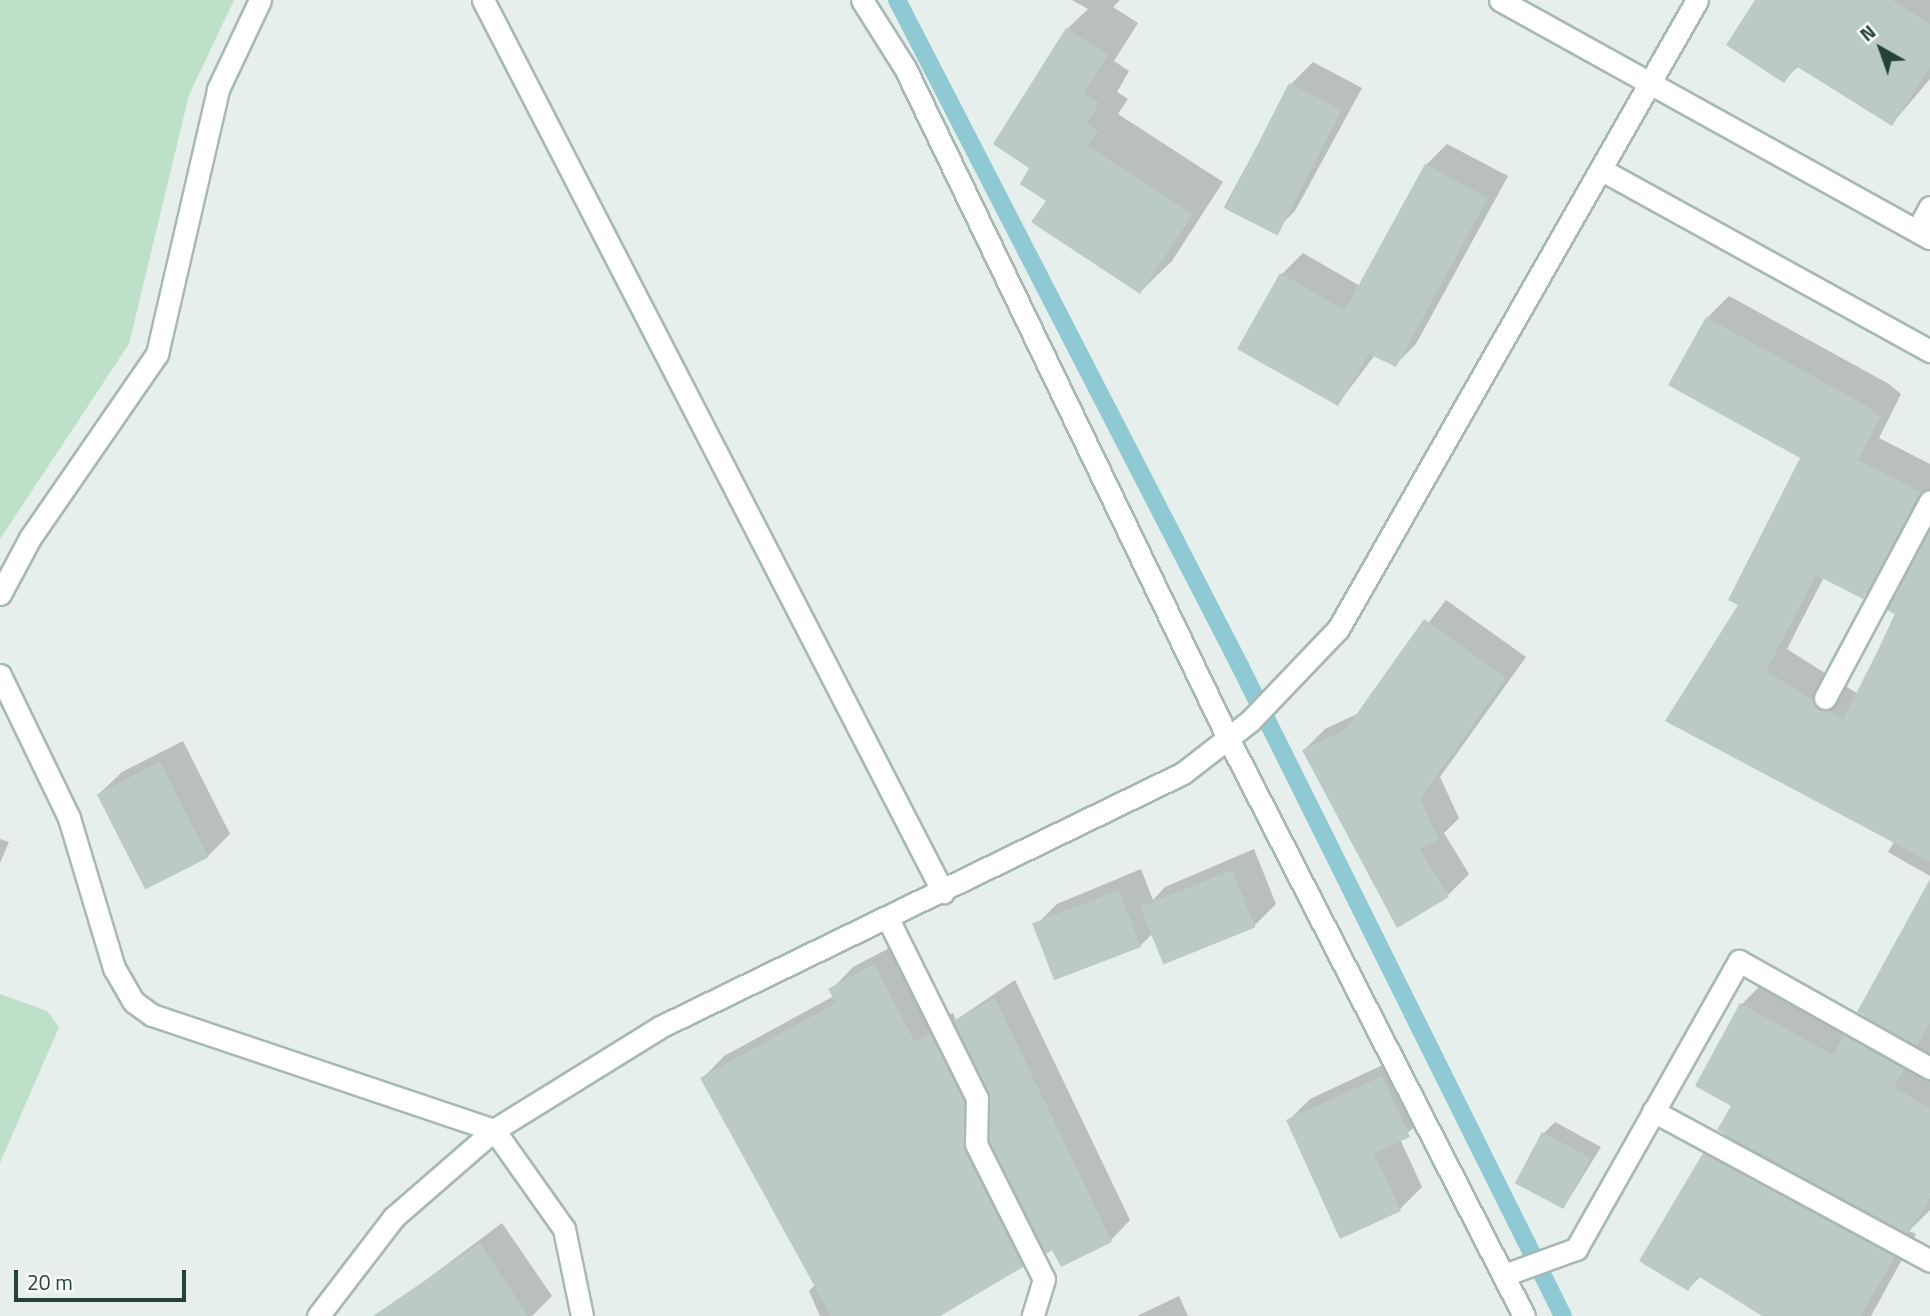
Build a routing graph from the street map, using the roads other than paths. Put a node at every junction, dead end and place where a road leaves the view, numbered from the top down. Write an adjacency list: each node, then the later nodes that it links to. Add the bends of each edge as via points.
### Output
1 (260, 0): 12 (street, via 218,89 157,354 30,538)
2 (482, 0): 16 (street)
3 (862, 0): 15 (street, via 905,68)
4 (1500, 0): 6 (street)
5 (1697, 0): 6 (street)
6 (1650, 83): 7 (street); 9 (street)
7 (1602, 170): 10 (street); 15 (street, via 1338,629)
8 (1930, 207): 9 (street)
9 (1923, 235)
10 (1930, 351)
11 (1930, 501): 14 (street)
12 (0, 594)
13 (0, 676): 20 (street, via 69,818 114,968 134,1002 152,1015)
14 (1825, 698)
15 (1228, 738): 16 (street, via 1183,773); 22 (street)
16 (943, 891): 17 (street)
17 (887, 917): 20 (street, via 660,1027); 25 (street, via 977,1098 976,1144 1044,1279)
18 (1930, 1068): 19 (street, via 1739,961)
19 (1653, 1111): 21 (street); 22 (street, via 1576,1249)
20 (494, 1130): 23 (street, via 394,1217); 24 (street, via 564,1229)
21 (1930, 1261)
22 (1504, 1275): 26 (street)
23 (318, 1316)
24 (582, 1316)
25 (1033, 1316)
26 (1524, 1316)

